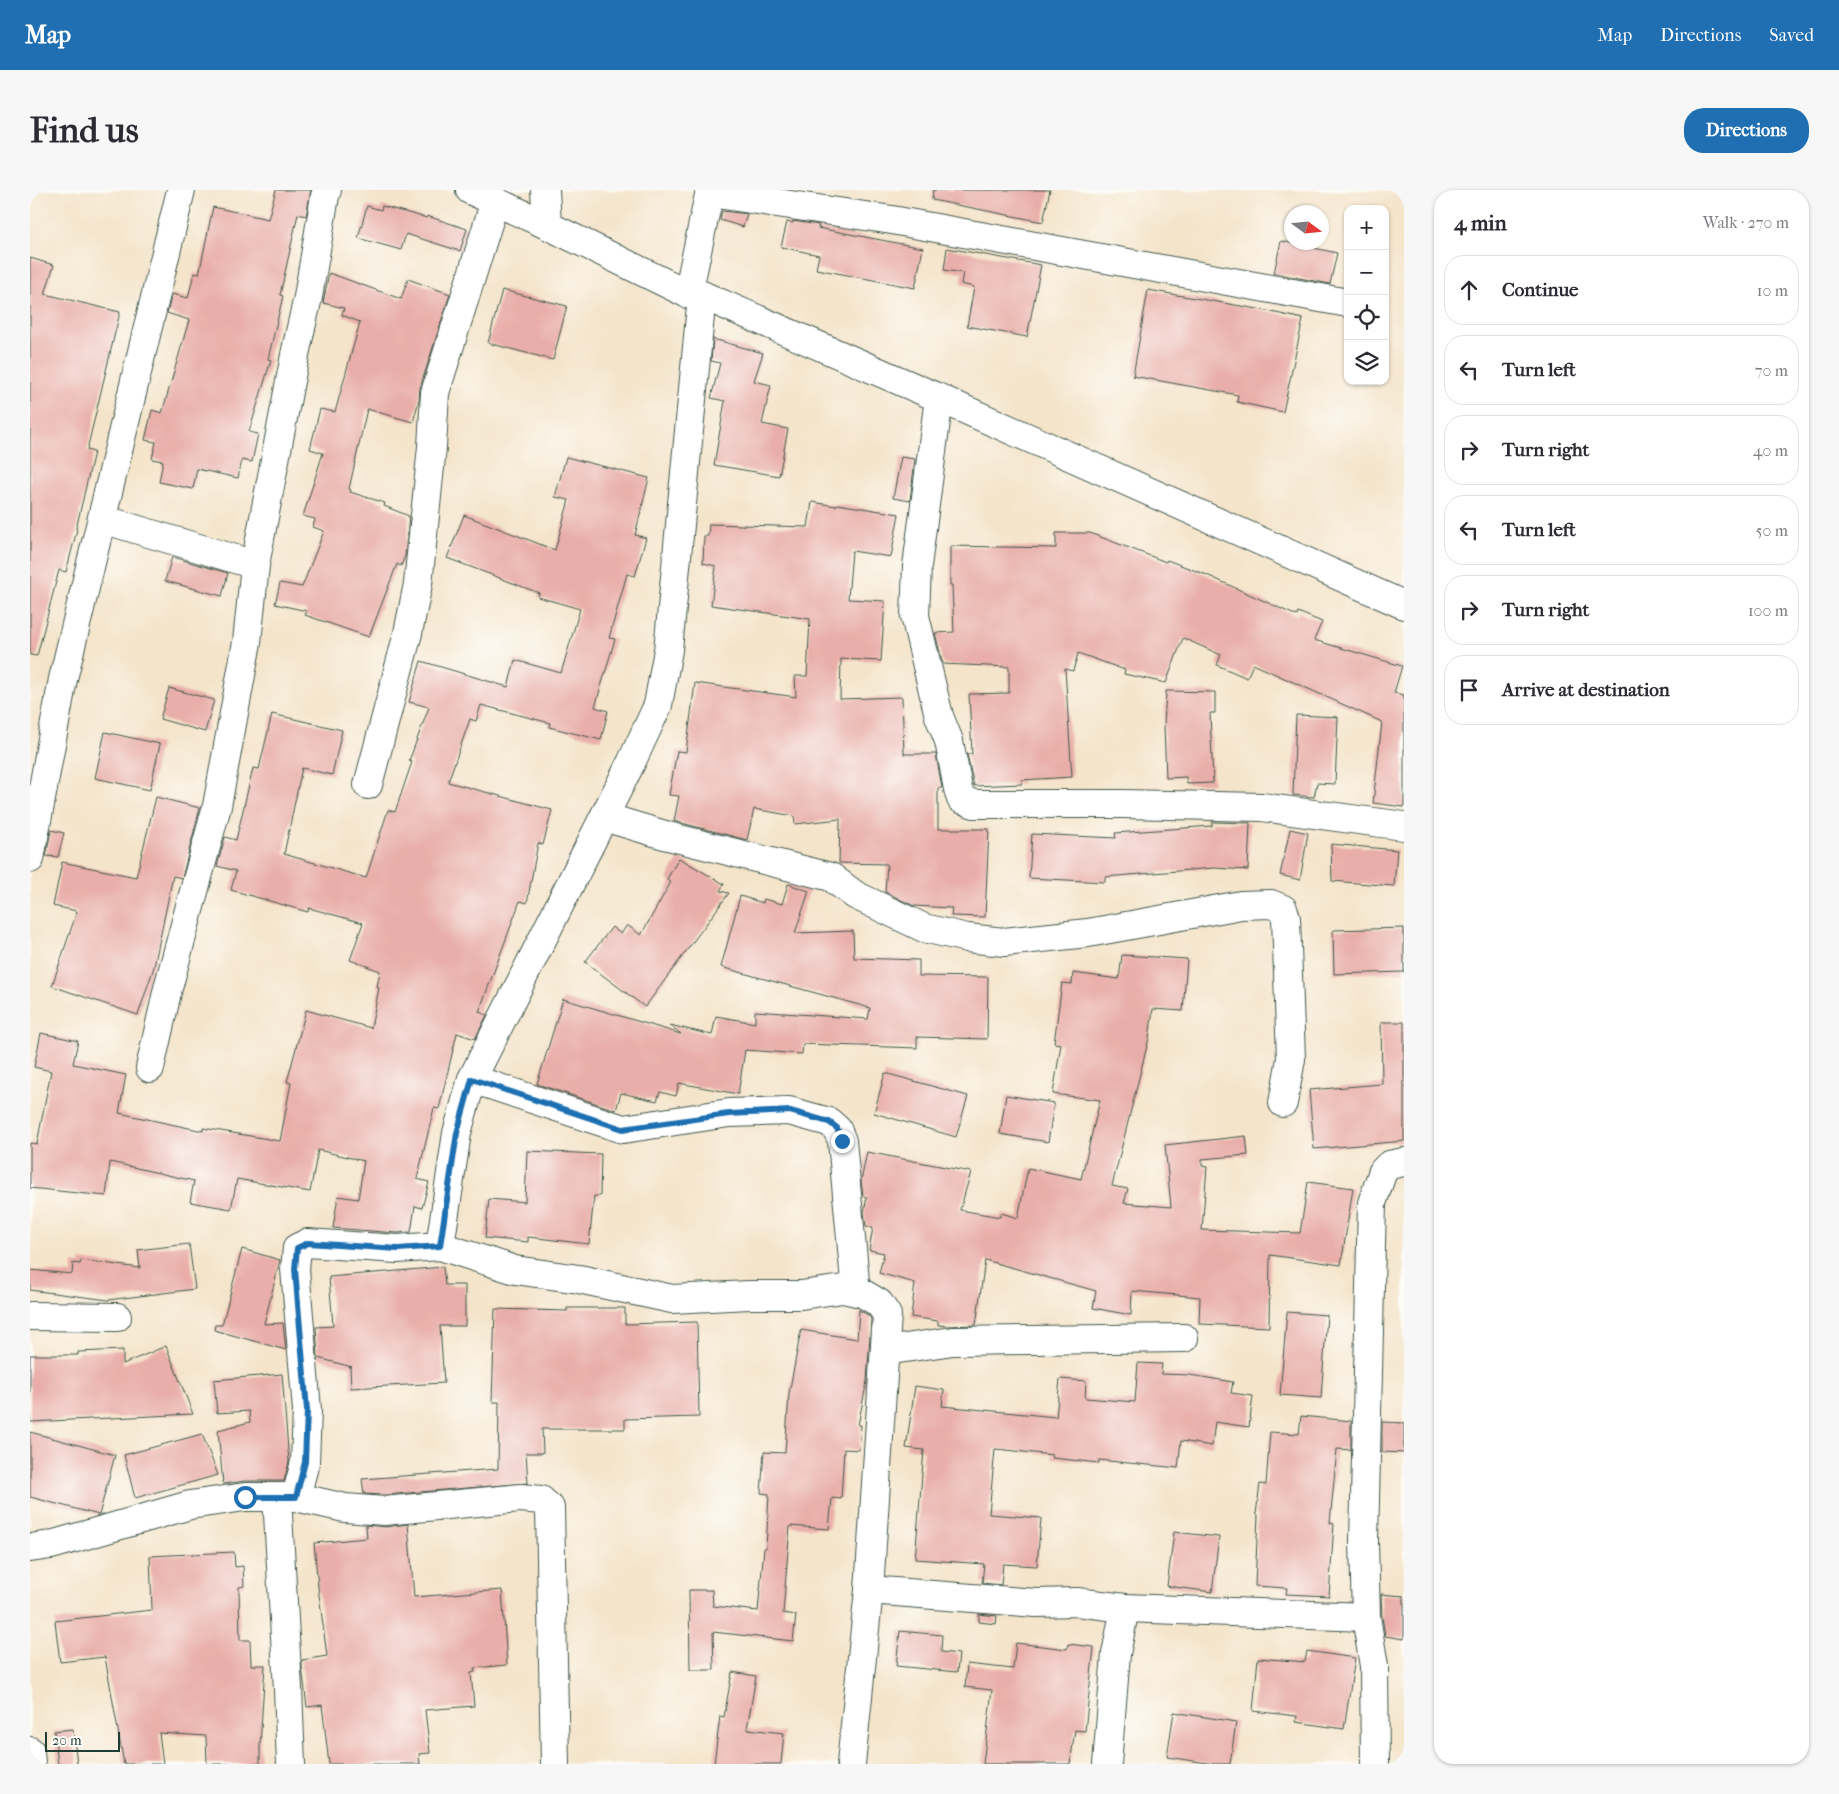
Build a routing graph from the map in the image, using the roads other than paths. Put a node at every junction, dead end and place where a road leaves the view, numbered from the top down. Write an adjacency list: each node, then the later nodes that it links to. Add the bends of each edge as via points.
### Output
1 (181, 190): 11 (street)
2 (327, 190): 12 (street)
3 (470, 190): 6 (street)
4 (545, 190): 7 (street)
5 (710, 191): 8 (street); 9 (street, via 892,220)
6 (495, 201): 7 (street); 14 (street, via 435,393 418,584)
7 (547, 225): 8 (street)
8 (695, 294): 10 (street); 15 (street, via 668,650 658,705)
9 (1344, 302)
10 (939, 398): 13 (street); 16 (street, via 917,566 914,616 939,716 949,741 961,799 982,805 1262,807)
11 (102, 519): 12 (street); 17 (street, via 63,679)
12 (255, 565): 18 (street, via 247,642 218,806 168,988)
13 (1404, 605)
14 (368, 784)
15 (604, 817): 19 (street); 20 (street, via 831,877 855,894 924,928 967,938 1004,942 1088,932 1241,905 1271,904 1283,909 1292,1059)
16 (1404, 826)
17 (30, 859)
18 (150, 1068)
19 (472, 1079): 22 (street, via 457,1133); 23 (street, via 623,1129 729,1114 790,1111 829,1122 837,1128 842,1141)
20 (1283, 1103)
21 (1404, 1162): 32 (street, via 1389,1165 1383,1171 1372,1204 1364,1541)
22 (440, 1246): 23 (street, via 515,1270 579,1279 672,1299 801,1295 843,1289); 28 (street, via 398,1249 308,1243 297,1248 295,1269 307,1410 305,1462)
23 (856, 1292): 27 (street, via 879,1303 888,1315)
24 (30, 1316): 25 (street)
25 (117, 1317)
26 (1184, 1338): 27 (street, via 953,1341)
27 (885, 1351): 30 (street)
28 (286, 1497): 29 (street, via 245,1497 190,1505 51,1545); 35 (street); 36 (street, via 345,1508 384,1511 521,1498 541,1500 550,1508)
29 (30, 1548)
30 (869, 1590): 31 (street, via 1036,1603 1077,1602); 37 (street)
31 (1125, 1608): 32 (street); 38 (street, via 1116,1654)
32 (1366, 1617): 39 (street, via 1374,1666)
33 (30, 1751): 34 (street)
34 (31, 1764)
35 (290, 1764)
36 (555, 1764)
37 (851, 1764)
38 (1107, 1764)
39 (1375, 1764)

